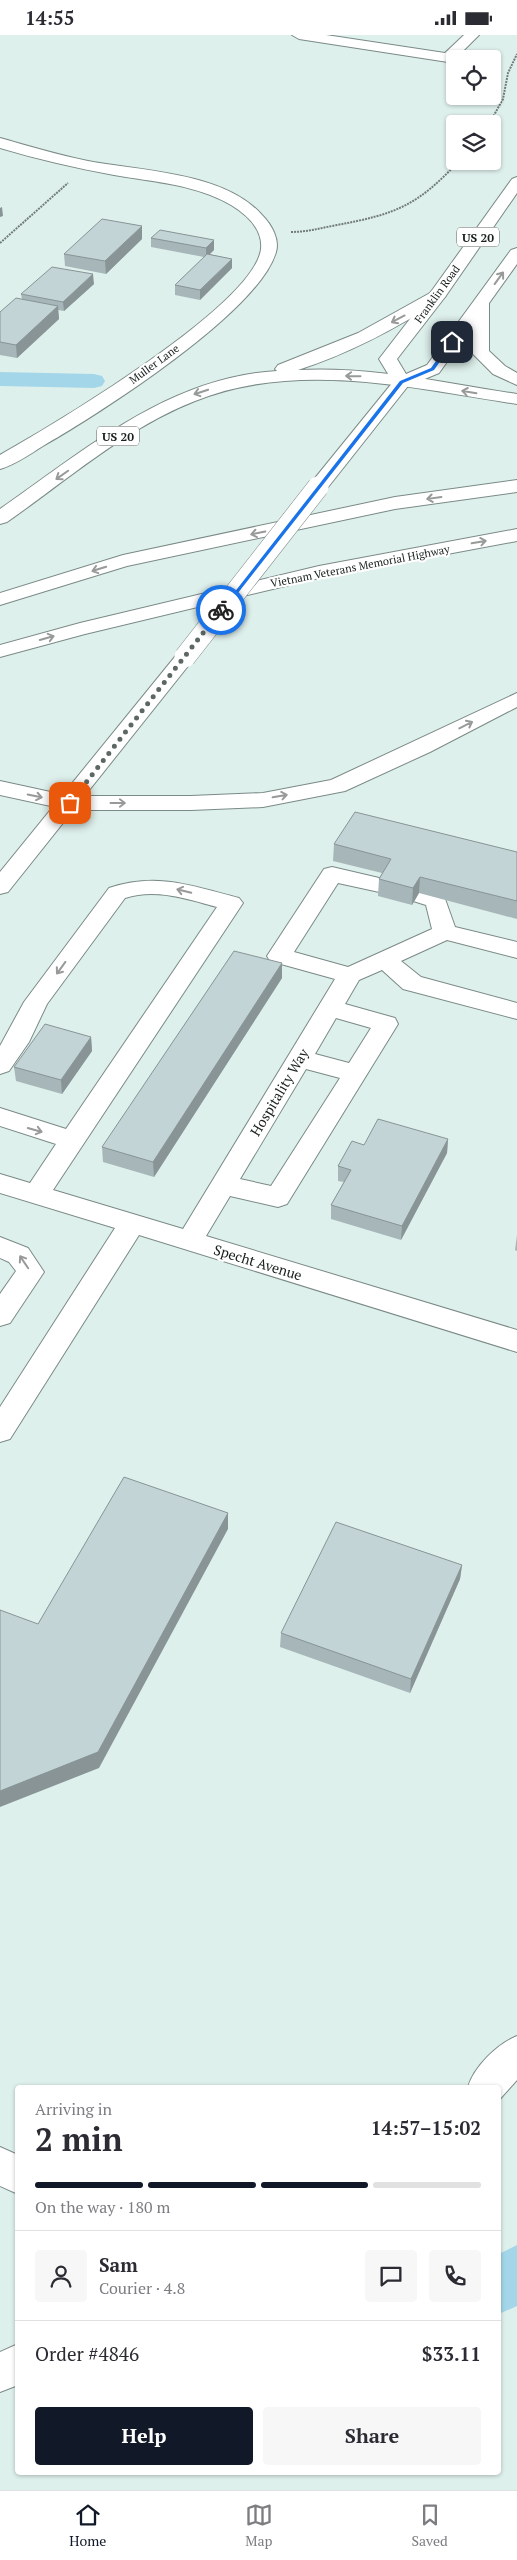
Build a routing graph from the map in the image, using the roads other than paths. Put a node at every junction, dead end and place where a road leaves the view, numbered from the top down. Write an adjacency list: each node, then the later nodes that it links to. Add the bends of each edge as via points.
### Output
1 (299, 35): 3 (main road, via 448,58)
2 (446, 39): 3 (main road)
3 (468, 39)
4 (0, 143): 13 (main road, Muller Lane, via 54,159 201,186 251,211 267,232 269,252 258,276 199,331 103,401)
5 (517, 182): 7 (main road, Franklin Road / US 20)
6 (517, 253): 8 (main road, US 20, one-way to 6)
7 (439, 293): 9 (main road, US 20, one-way to 9, via 362,338 302,363); 11 (main road, Franklin Road / US 20, via 388,359)
8 (481, 303): 10 (main road, via 480,352 499,370); 11 (main road, US 20, via 433,369)
9 (248, 380): 11 (main road, US 20, one-way to 9, via 364,376); 15 (main road, US 20, one-way to 15, via 188,397 142,420)
10 (517, 380)
11 (402, 382): 12 (main road, one-way to 11); 21 (main road, US 20, bridge)
12 (517, 399)
13 (0, 463)
14 (517, 486): 17 (main road, one-way to 17, via 395,503 123,561)
15 (0, 518)
16 (517, 535): 18 (main road, Vietnam Veterans Memorial Highway, one-way to 16, via 319,572)
17 (0, 599)
18 (0, 651)
19 (517, 699): 21 (main road, one-way to 19, via 263,800 337,786)
20 (0, 788): 21 (main road, one-way to 21)
21 (70, 803): 23 (main road)
22 (384, 886): 28 (main road, via 332,874 279,956)
23 (0, 887)
24 (418, 895): 25 (main road, via 436,901)
25 (445, 932): 26 (main road); 27 (main road)
26 (517, 950)
27 (384, 959): 28 (main road); 30 (main road, via 412,983)
28 (350, 975): 29 (main road, Hospitality Way)
29 (330, 1008): 31 (main road, Hospitality Way); 33 (main road, via 386,1024)
30 (517, 1011)
31 (299, 1059): 33 (main road); 37 (main road, Hospitality Way)
32 (0, 1065): 35 (main road, one-way to 32, via 231,903 148,885 116,893 36,1002)
33 (356, 1073): 37 (main road, via 278,1197)
34 (0, 1117): 35 (main road, one-way to 35)
35 (71, 1140): 38 (main road)
36 (0, 1183): 38 (main road, Specht Avenue)
37 (223, 1185): 40 (main road, Hospitality Way)
38 (36, 1194): 39 (main road, Specht Avenue)
39 (132, 1223): 40 (main road, Specht Avenue); 44 (main road)
40 (189, 1241): 43 (main road, Specht Avenue)
41 (0, 1247): 42 (main road, one-way to 41, via 30,1272 25,1260 16,1252)
42 (0, 1316)
43 (517, 1341)
44 (0, 1431)
45 (517, 2054): 46 (main road)
46 (488, 2085)
47 (0, 2166): 48 (main road)
48 (15, 2174)
49 (15, 2365): 50 (main road)
50 (0, 2372)

